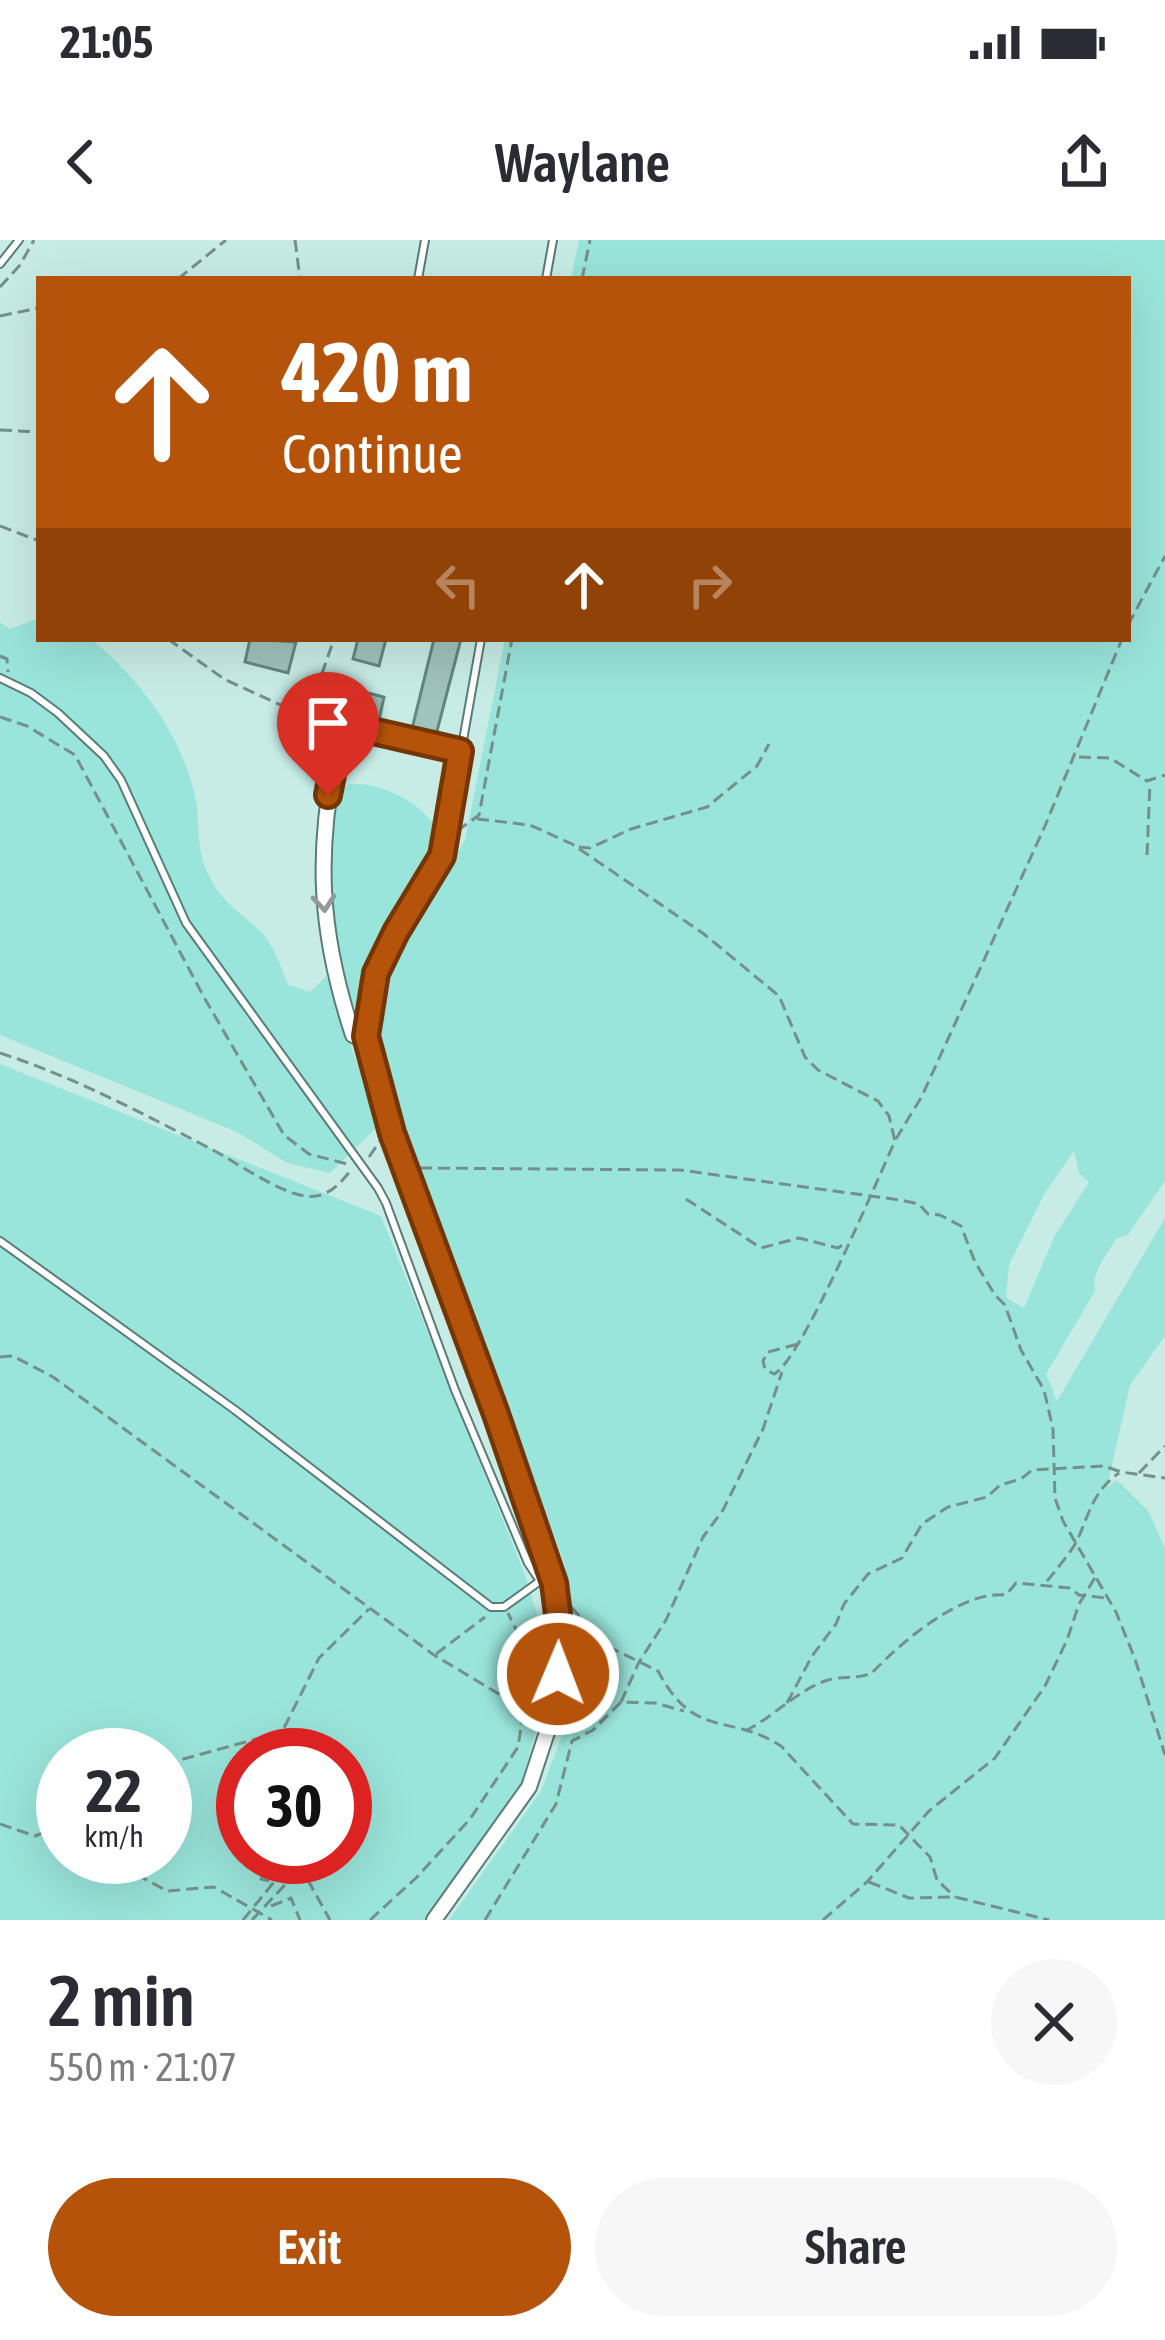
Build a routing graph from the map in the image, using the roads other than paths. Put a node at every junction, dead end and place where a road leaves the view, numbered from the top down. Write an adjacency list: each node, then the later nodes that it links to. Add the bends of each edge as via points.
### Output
1 (19, 240): 4 (lane)
2 (424, 240): 5 (lane)
3 (553, 240): 6 (lane)
4 (0, 264)
5 (418, 276)
6 (547, 276)
7 (480, 642): 12 (lane)
8 (2, 678): 16 (lane, via 58,713 104,756 186,923 386,1203 528,1563)
9 (308, 717): 10 (lane)
10 (342, 724): 11 (lane); 12 (lane)
11 (338, 746): 14 (street, one-way to 14, via 322,830 322,892 343,1005 353,1035)
12 (460, 751): 13 (lane)
13 (446, 839): 14 (street, via 376,973)
14 (368, 1042): 16 (street)
15 (0, 1240): 16 (lane, via 490,1607)
16 (547, 1582): 17 (street, via 561,1638 554,1711 529,1787)
17 (434, 1920)

